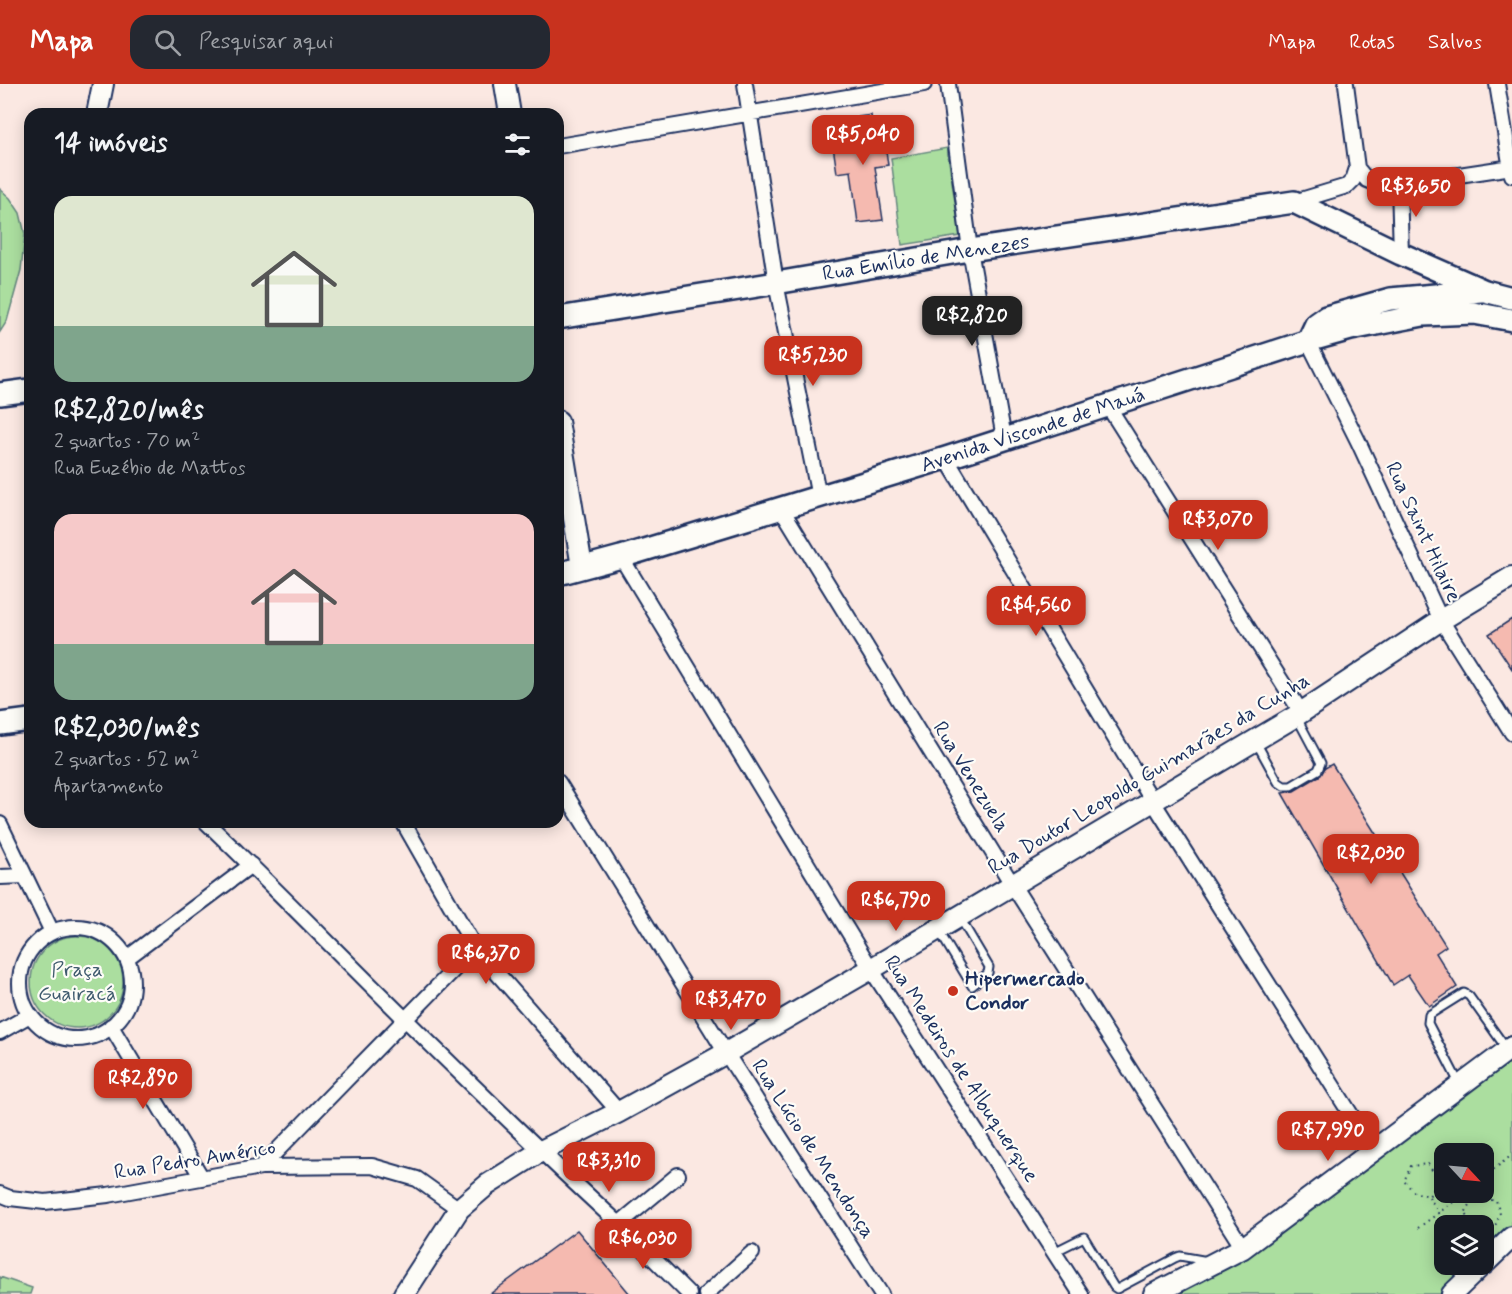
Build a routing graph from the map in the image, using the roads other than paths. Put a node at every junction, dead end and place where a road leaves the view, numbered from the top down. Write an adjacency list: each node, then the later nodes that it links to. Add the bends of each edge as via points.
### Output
1 (103, 84): 8 (street)
2 (505, 84): 9 (street)
3 (745, 84): 10 (street)
4 (924, 84): 10 (street)
5 (948, 84): 16 (street)
6 (1346, 84): 12 (street)
7 (1497, 84): 13 (street)
8 (98, 108)
9 (509, 108)
10 (749, 114): 11 (street); 18 (street)
11 (564, 145)
12 (1357, 168): 14 (street, via 1377,184); 15 (street, Rua Emílio de Menezes, via 1347,186)
13 (1512, 170): 14 (street)
14 (1399, 184): 17 (street)
15 (1294, 202): 16 (main road, Rua Emílio de Menezes); 17 (main road)
16 (970, 250): 18 (main road, Rua Emílio de Menezes); 27 (street)
17 (1401, 254): 19 (main road)
18 (776, 283): 21 (main road, Rua Emílio de Menezes); 30 (street)
19 (1485, 291): 20 (main road); 23 (main road, via 1390,299 1326,317 1316,324)
20 (1511, 296)
21 (564, 317)
22 (1512, 320): 23 (main road, Avenida Visconde de Mauá, via 1474,313 1423,315)
23 (1308, 340): 26 (main road, Avenida Visconde de Mauá); 36 (street, Rua Saint Hilaire)
24 (24, 391): 25 (main road)
25 (0, 394)
26 (1108, 406): 27 (main road, Avenida Visconde de Mauá); 37 (street)
27 (1004, 438): 29 (main road, Avenida Visconde de Mauá)
28 (564, 458): 33 (street)
29 (946, 458): 30 (main road, Avenida Visconde de Mauá); 43 (street)
30 (819, 497): 31 (main road, Avenida Visconde de Mauá)
31 (781, 508): 32 (main road, Avenida Visconde de Mauá); 50 (street, Rua Venezuela)
32 (621, 557): 33 (main road, Avenida Visconde de Mauá); 56 (street, Rua Medeiros de Albuquerque)
33 (582, 567): 34 (main road, Avenida Visconde de Mauá)
34 (564, 572)
35 (1512, 577): 36 (street, Rua Doutor Leopoldo Guimarães da Cunha)
36 (1441, 620): 37 (street, Rua Doutor Leopoldo Guimarães da Cunha); 40 (street, Rua Saint Hilaire)
37 (1298, 714): 41 (street, Rua Doutor Leopoldo Guimarães da Cunha); 41 (lane, via 1321,763 1318,770 1291,786 1278,782)
38 (24, 721): 39 (main road)
39 (2, 726)
40 (1512, 733)
41 (1254, 740): 43 (street, Rua Doutor Leopoldo Guimarães da Cunha)
42 (564, 792): 62 (street, Rua Lúcio de Mendonça)
43 (1152, 800): 50 (street, Rua Doutor Leopoldo Guimarães da Cunha); 66 (street)
44 (0, 824): 48 (street)
45 (212, 828): 47 (street)
46 (406, 828): 54 (street)
47 (251, 865): 55 (street); 58 (street)
48 (25, 876): 49 (street); 53 (street)
49 (0, 877)
50 (1012, 884): 51 (street, Rua Doutor Leopoldo Guimarães da Cunha); 74 (street, Rua Venezuela)
51 (959, 916): 52 (street, Rua Doutor Leopoldo Guimarães da Cunha); 52 (lane, via 989,967 988,973 972,986)
52 (938, 929): 56 (street, Rua Doutor Leopoldo Guimarães da Cunha)
53 (52, 932): 55 (street, via 86,927 103,933); 57 (street, via 36,944 25,960 20,978 22,998)
54 (475, 948): 58 (street); 64 (street)
55 (127, 958): 59 (street, via 132,976 131,995 124,1012)
56 (871, 969): 62 (street, Rua Doutor Leopoldo Guimarães da Cunha); 75 (street, Rua Medeiros de Albuquerque)
57 (30, 1015): 59 (street, via 43,1028 68,1038 95,1036); 60 (street)
58 (405, 1019): 65 (street); 67 (street)
59 (111, 1026): 69 (street)
60 (0, 1032)
61 (1510, 1049): 63 (street); 63 (lane, via 1464,993 1429,1015 1428,1023)
62 (726, 1053): 64 (street, Rua Doutor Leopoldo Guimarães da Cunha); 83 (street, Rua Lúcio de Mendonça)
63 (1460, 1086): 66 (street)
64 (619, 1112): 65 (street, Rua Doutor Leopoldo Guimarães da Cunha)
65 (541, 1151): 71 (street, Rua Doutor Leopoldo Guimarães da Cunha, via 486,1185); 72 (street)
66 (1374, 1151): 74 (street)
67 (261, 1167): 69 (street, Rua Pedro Américo); 71 (street, Rua Pedro Américo, via 372,1166 417,1179)
68 (678, 1175): 72 (street)
69 (202, 1178): 70 (street, Rua Pedro Américo, via 45,1202)
70 (0, 1194)
71 (459, 1209): 80 (street, Rua Doutor Leopoldo Guimarães da Cunha)
72 (620, 1224): 81 (street)
73 (1512, 1237): 77 (street)
74 (1244, 1248): 78 (street)
75 (1054, 1252): 78 (lane, via 1084,1237 1117,1288 1180,1256); 84 (street, Rua Medeiros de Albuquerque)
76 (752, 1253): 82 (street)
77 (1494, 1254)
78 (1215, 1263): 85 (street)
79 (1472, 1275): 86 (street)
80 (404, 1294)
81 (689, 1294)
82 (706, 1294)
83 (881, 1294)
84 (1081, 1294)
85 (1154, 1294)
86 (1452, 1294)

